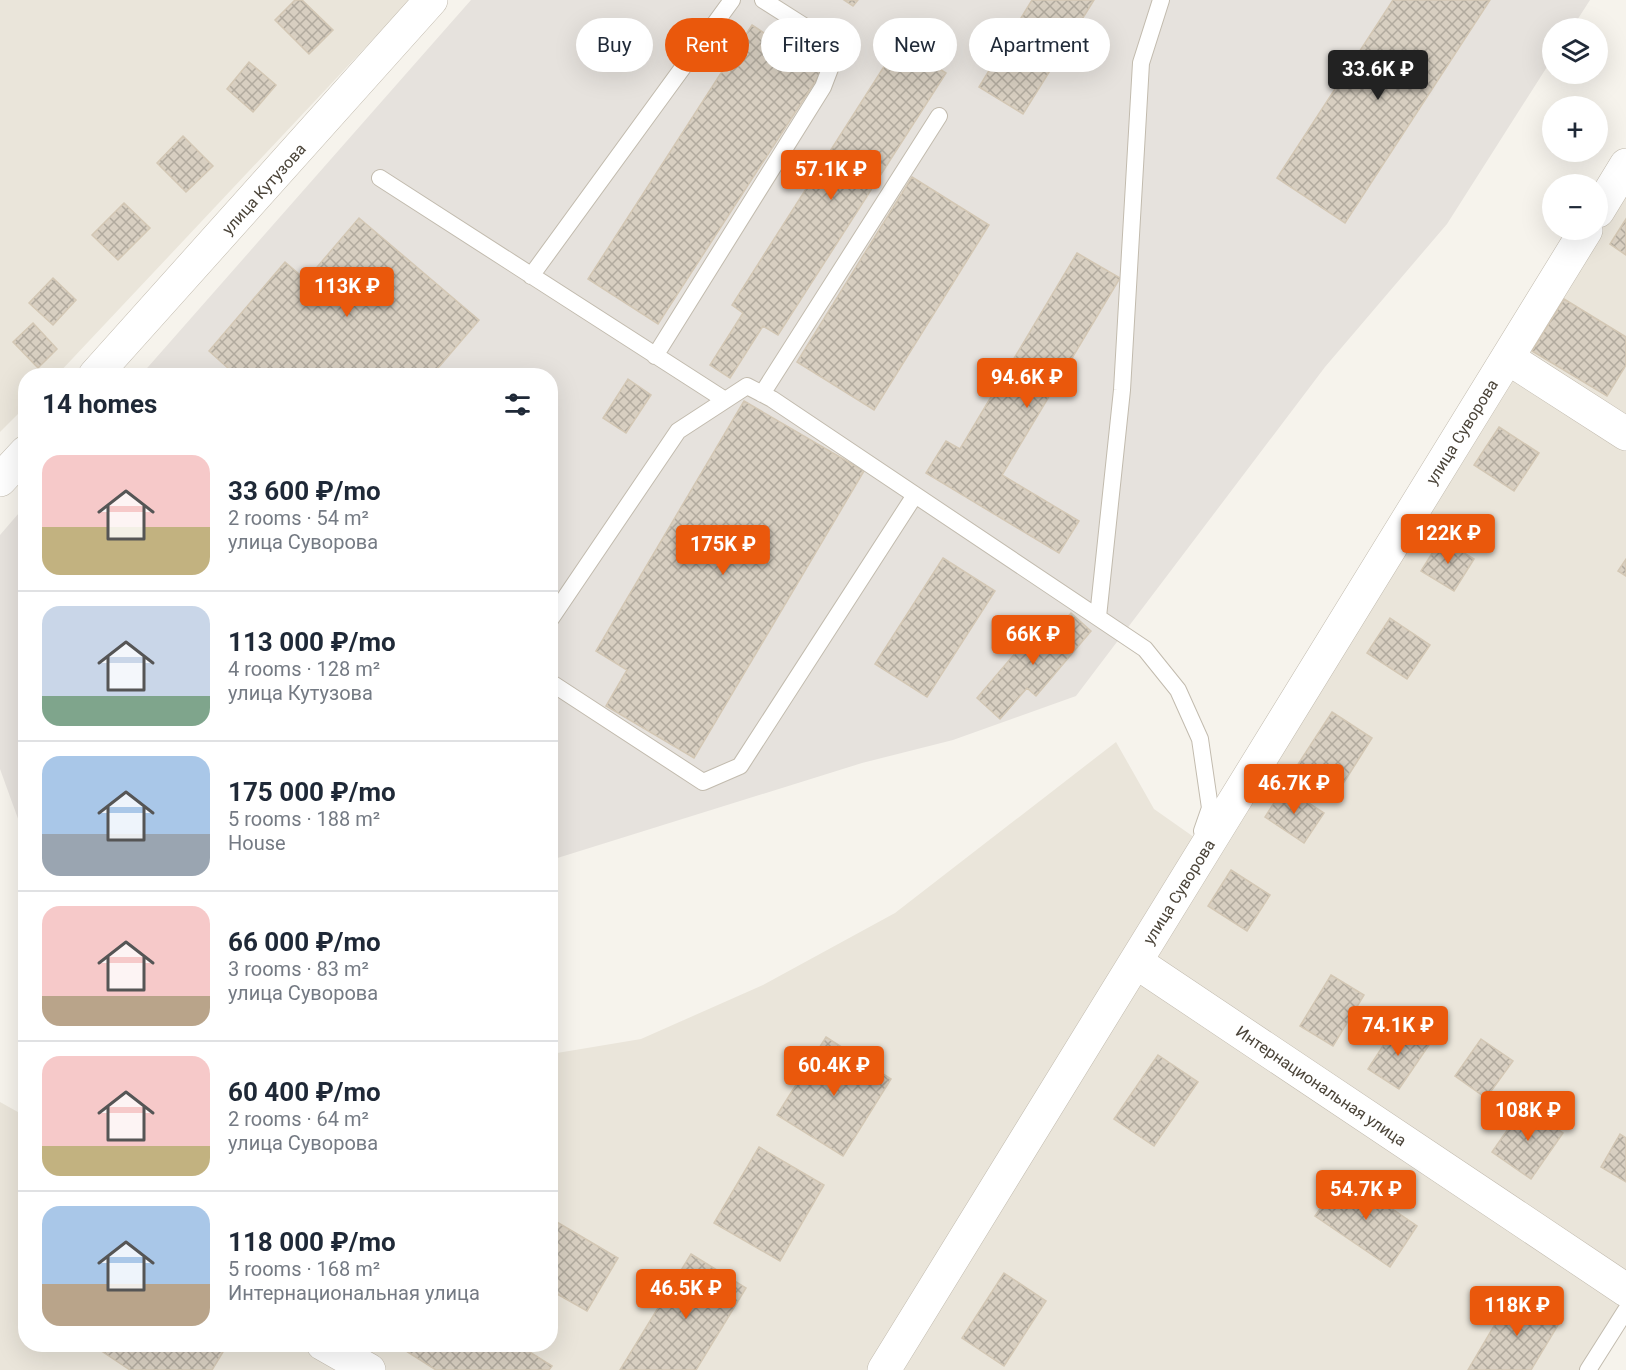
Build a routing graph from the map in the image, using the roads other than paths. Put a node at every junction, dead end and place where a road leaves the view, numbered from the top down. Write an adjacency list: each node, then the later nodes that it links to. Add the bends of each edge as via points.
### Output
1 (431, 0): 13 (street, улица Кутузова)
2 (732, 0): 10 (lane)
3 (763, 0): 11 (lane, via 804,26 836,54 823,87)
4 (1161, 0): 21 (lane, via 1141,63 1122,390)
5 (939, 116): 14 (lane)
6 (1626, 165): 8 (street)
7 (380, 178): 10 (lane)
8 (1608, 195)
9 (1580, 240): 12 (street, улица Суворова)
10 (531, 276): 11 (lane)
11 (655, 356): 15 (lane)
12 (1508, 358): 16 (street); 23 (street, улица Суворова)
13 (101, 368)
14 (762, 394): 15 (lane, via 747,386); 19 (lane)
15 (724, 400): 20 (lane, via 678,431)
16 (1626, 434)
17 (18, 461): 18 (street)
18 (0, 480)
19 (915, 495): 21 (lane); 22 (lane, via 740,766 703,782)
20 (558, 608)
21 (1098, 617): 23 (lane, via 1145,649 1178,690 1200,739 1210,808)
22 (558, 687)
23 (1184, 884): 24 (street, улица Суворова)
24 (1136, 962): 25 (street, Интернациональная улица); 29 (street, улица Суворова)
25 (1626, 1290)
26 (1626, 1310): 30 (lane)
27 (337, 1352): 28 (street)
28 (369, 1370)
29 (884, 1370)
30 (1588, 1370)

